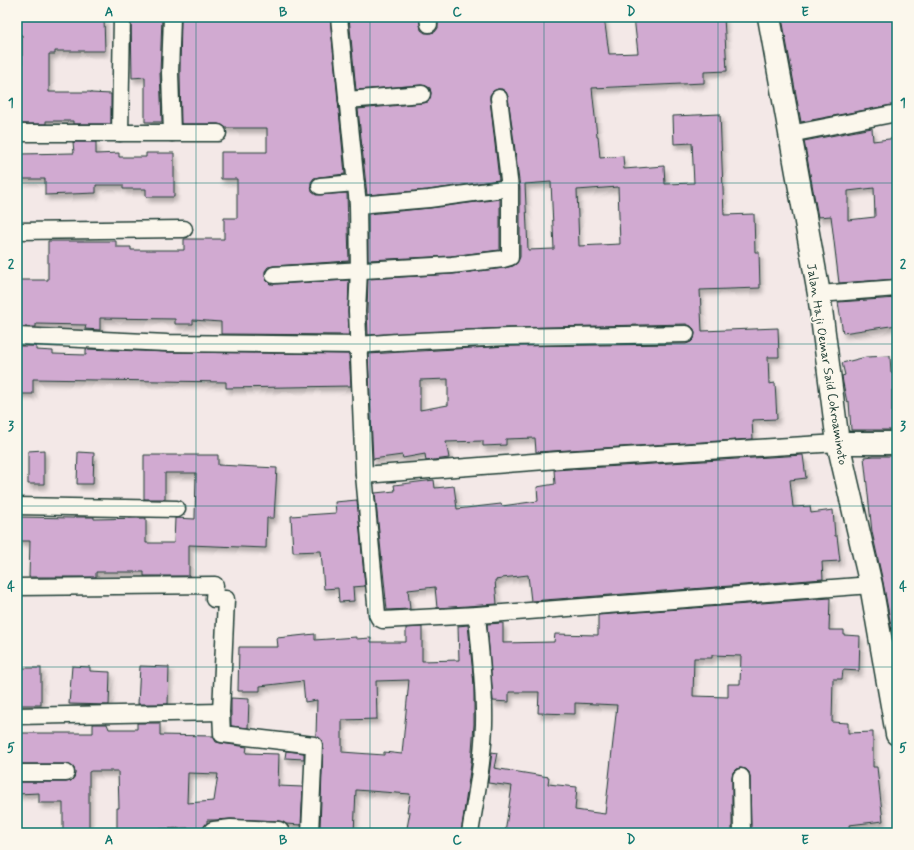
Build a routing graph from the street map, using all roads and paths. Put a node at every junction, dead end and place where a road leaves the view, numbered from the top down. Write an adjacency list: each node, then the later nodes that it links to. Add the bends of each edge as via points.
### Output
1 (122, 17): 10 (street)
2 (172, 17): 11 (street)
3 (339, 17): 7 (street)
4 (769, 17): 13 (main road, Jalan Haji Oemar Said Cokroaminoto)
5 (422, 94): 7 (street)
6 (499, 98): 16 (street)
7 (347, 100): 14 (street)
8 (897, 112): 13 (street)
9 (17, 133): 10 (street)
10 (120, 133): 11 (street)
11 (172, 133): 12 (street)
12 (218, 133)
13 (790, 134): 23 (main road, Jalan Haji Oemar Said Cokroaminoto)
14 (356, 183): 15 (street); 17 (street)
15 (320, 186)
16 (510, 188): 17 (street); 20 (street, via 510,257 452,265)
17 (358, 205): 20 (street)
18 (184, 229): 19 (street)
19 (17, 231)
20 (359, 270): 21 (street); 26 (street)
21 (274, 275)
22 (897, 288): 23 (street)
23 (819, 294): 27 (main road, Jalan Haji Oemar Said Cokroaminoto)
24 (686, 334): 26 (street, via 507,337)
25 (17, 336): 26 (street, via 167,343)
26 (359, 345): 29 (street)
27 (838, 443): 28 (main road); 29 (street); 32 (main road, Jalan Haji Oemar Said Cokroaminoto)
28 (897, 443)
29 (364, 475): 34 (street, via 379,618 383,620)
30 (17, 506): 31 (street)
31 (177, 509)
32 (871, 585): 34 (street); 37 (main road, Jalan Haji Oemar Said Cokroaminoto)
33 (17, 588): 35 (street, via 215,585 214,599 226,599)
34 (477, 614): 44 (street, via 484,724)
35 (221, 712): 36 (street); 43 (street, via 223,734 314,745)
36 (17, 716)
37 (896, 724)
38 (17, 773): 39 (street)
39 (66, 773)
40 (741, 777): 45 (street)
41 (214, 833): 42 (main road)
42 (278, 833)
43 (310, 833)
44 (470, 833)
45 (742, 833)

